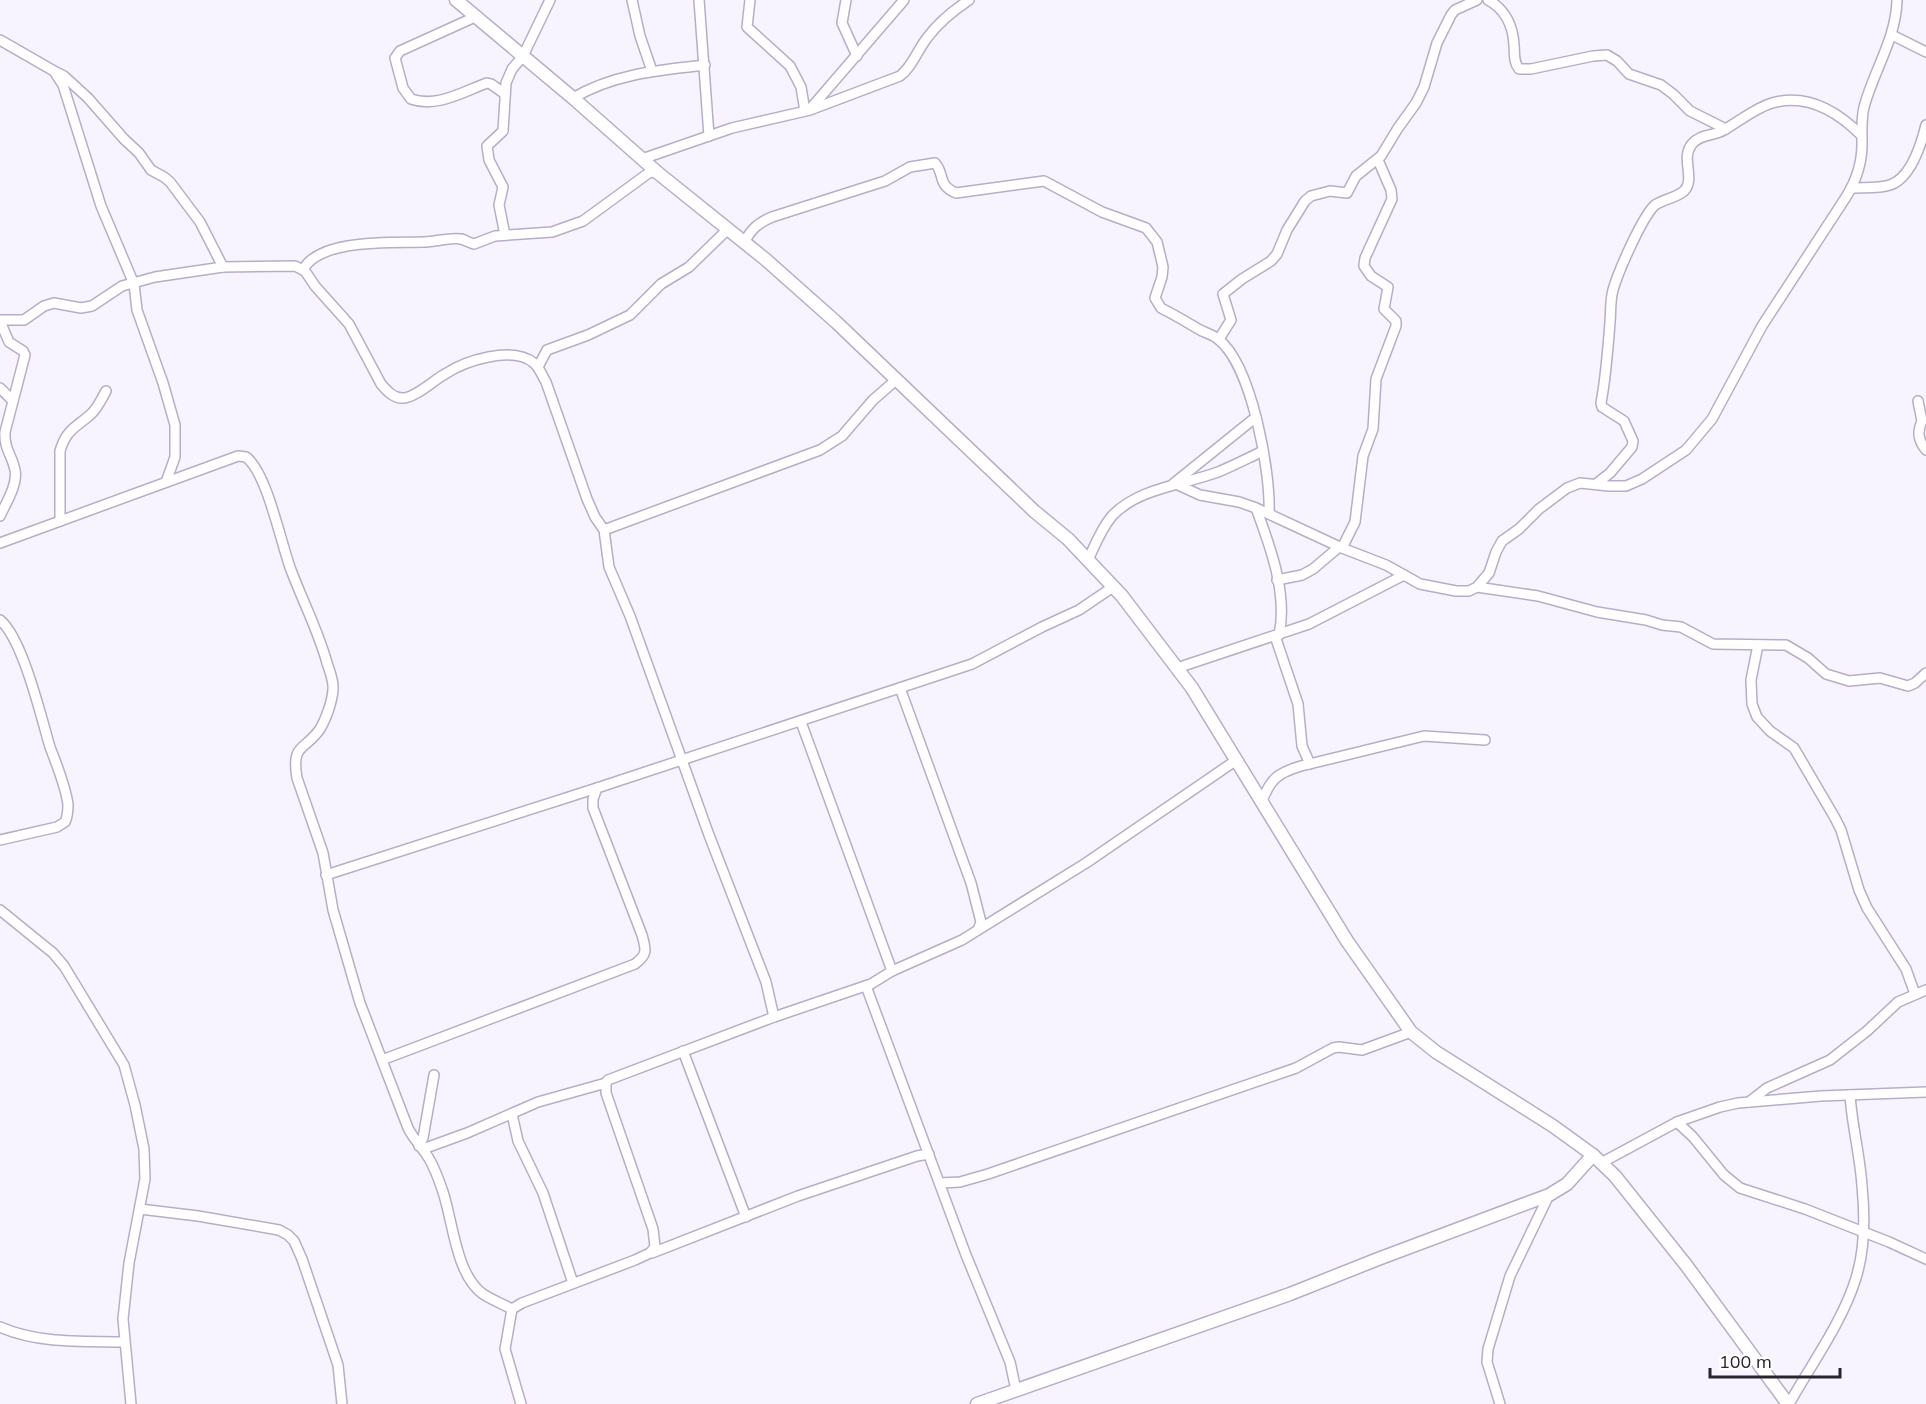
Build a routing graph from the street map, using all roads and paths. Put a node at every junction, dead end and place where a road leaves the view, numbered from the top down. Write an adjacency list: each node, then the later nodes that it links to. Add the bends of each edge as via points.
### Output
1 (456, 0): 12 (street)
2 (550, 0): 16 (street)
3 (632, 0): 20 (street)
4 (699, 0): 18 (street)
5 (750, 0): 23 (street, via 747,27 790,66)
6 (846, 0): 17 (street, via 844,31)
7 (1477, 0): 29 (street, via 1451,15 1437,43 1421,95)
8 (1488, 0): 25 (street, via 1500,8 1511,26 1514,60 1519,69 1607,55 1629,74 1661,85 1689,111)
9 (1897, 0): 13 (street)
10 (965, 1): 23 (street, via 934,30 900,76)
11 (902, 2): 17 (street)
12 (475, 17): 16 (street); 21 (street, via 399,51 395,58 403,88 411,99 431,102 486,83)
13 (1892, 35): 15 (street); 26 (street, via 1868,95)
14 (0, 40): 19 (street)
15 (1926, 52)
16 (523, 56): 21 (street, via 512,69); 22 (street)
17 (856, 56): 23 (street)
18 (705, 64): 20 (street); 27 (street)
19 (54, 71): 35 (street, via 74,85 152,170 170,182 200,222); 37 (street, via 63,85 101,206)
20 (652, 71): 22 (street, via 596,86)
21 (505, 94): 33 (street, via 503,131 489,142 487,151 503,187 499,205)
22 (573, 98): 28 (street)
23 (807, 110): 27 (street)
24 (1926, 125): 31 (street, via 1910,167 1896,182)
25 (1726, 129): 26 (street, via 1755,110 1792,101 1831,110); 51 (street, via 1693,142 1687,157 1687,186 1648,214 1613,290 1601,403 1623,421 1633,441 1610,473)
26 (1861, 135): 31 (street, via 1860,161)
27 (709, 136): 28 (street)
28 (642, 159): 30 (street)
29 (1378, 160): 39 (street, via 1356,176 1347,193 1321,192 1305,201 1271,261 1223,294 1231,320); 59 (street, via 1392,199 1364,266 1366,272 1388,287 1384,309 1396,326 1376,379 1374,429 1363,456 1355,522)
30 (658, 173): 32 (street); 33 (street, via 650,172 583,221 552,232)
31 (1851, 188): 51 (street, via 1762,326 1712,419 1693,442 1669,463 1626,486)
32 (728, 230): 34 (street); 40 (street, via 690,267 661,284 630,315 547,350)
33 (505, 235): 36 (street, via 474,244 460,238 359,243 311,258)
34 (744, 243): 39 (street, via 759,223 885,182 924,163 937,164 944,185 956,193 1044,181 1102,212 1146,228 1157,242 1163,267 1157,304); 41 (street)
35 (223, 267): 36 (street, via 291,266); 37 (street)
36 (303, 270): 40 (street, via 349,324 381,384 396,397 412,396 445,373 474,360 523,357)
37 (134, 284): 38 (street, via 122,286 92,306 54,303 24,320); 50 (street, via 139,318 175,424 175,457)
38 (0, 321): 44 (street, via 9,342 25,355)
39 (1219, 339): 46 (street, via 1244,381)
40 (538, 367): 57 (street, via 587,499)
41 (896, 380): 57 (street, via 842,436 820,450); 60 (street)
42 (0, 388): 44 (street)
43 (106, 392): 56 (street, via 96,408 63,440)
44 (13, 401): 55 (street, via 5,443 16,477)
45 (1918, 401): 47 (street)
46 (1256, 417): 49 (street); 52 (street)
47 (1924, 424): 48 (street, via 1918,428)
48 (1926, 450)
49 (1263, 451): 52 (street, via 1218,472); 54 (street)
50 (166, 482): 56 (street); 79 (street, via 238,456 246,457 255,466 290,569 318,632 333,685 320,728 301,746 295,767 323,853)
51 (1596, 484): 64 (street, via 1580,483 1567,488 1502,541 1489,573)
52 (1174, 485): 53 (street); 60 (street, via 1119,510 1101,532)
53 (1256, 508): 54 (street); 62 (street)
54 (1269, 514): 59 (street)
55 (0, 516)
56 (60, 521): 58 (street)
57 (604, 530): 73 (street, via 609,567)
58 (0, 543)
59 (1340, 548): 61 (street); 62 (street, via 1302,575)
60 (1088, 560): 63 (street)
61 (1404, 575): 64 (street, via 1435,589 1462,592); 66 (street, via 1347,606)
62 (1277, 580): 66 (street, via 1281,615)
63 (1113, 587): 68 (street); 70 (street, via 1079,610 985,659)
64 (1477, 587): 67 (street, via 1681,627 1713,644)
65 (0, 620): 78 (street, via 7,626 37,698 61,774 68,813 65,822 57,827)
66 (1277, 636): 68 (street); 75 (street, via 1298,704 1302,746)
67 (1758, 645): 69 (street, via 1786,645 1826,674 1850,681 1880,678 1908,686); 85 (street, via 1751,680 1757,717 1794,748 1835,818 1867,908 1906,969)
68 (1177, 668): 74 (street)
69 (1926, 673)
70 (900, 688): 71 (street); 81 (street, via 971,883 981,922)
71 (801, 722): 73 (street); 82 (street)
72 (1485, 740): 75 (street, via 1424,736)
73 (683, 760): 76 (street); 86 (street, via 766,982)
74 (1235, 761): 77 (street); 81 (street, via 1086,863)
75 (1310, 764): 77 (street, via 1276,777)
76 (597, 788): 79 (street); 89 (street, via 593,808 642,935 646,950 643,958)
77 (1262, 801): 87 (street, via 1347,941)
78 (0, 840)
79 (326, 876): 89 (street, via 360,1004)
80 (0, 910): 102 (street, via 64,966 124,1065 144,1149)
81 (978, 930): 82 (street)
82 (891, 971): 83 (street)
83 (866, 986): 86 (street); 98 (street)
84 (1926, 990): 85 (street)
85 (1916, 994): 94 (street, via 1898,1002 1830,1060 1767,1088)
86 (774, 1017): 88 (street)
87 (1411, 1032): 99 (street); 100 (street, via 1362,1050 1333,1048 1296,1068 988,1174)
88 (683, 1051): 91 (street); 103 (street)
89 (382, 1060): 97 (street, via 408,1128)
90 (434, 1075): 97 (street)
91 (606, 1083): 95 (street, via 538,1102); 105 (street, via 606,1093 653,1229 655,1247)
92 (1926, 1092): 93 (street)
93 (1850, 1095): 94 (street); 104 (street, via 1862,1186)
94 (1749, 1102): 96 (street)
95 (512, 1114): 97 (street); 107 (street, via 518,1142 543,1193)
96 (1677, 1122): 99 (street); 104 (street, via 1740,1188)
97 (421, 1148): 108 (street, via 443,1192 466,1272 483,1294)
98 (929, 1154): 100 (street); 103 (street, via 817,1189)
99 (1597, 1159): 101 (street); 117 (street, via 1686,1265)
100 (940, 1183): 111 (street, via 1010,1362)
101 (1549, 1195): 111 (street, via 1290,1294); 116 (street, via 1510,1275 1488,1349 1487,1362)
102 (140, 1209): 110 (street, via 123,1302); 113 (street, via 279,1230 288,1235 302,1259 332,1345)
103 (746, 1217): 105 (street)
104 (1863, 1233): 106 (street); 117 (street, via 1854,1284 1838,1321)
105 (650, 1253): 107 (street)
106 (1926, 1259)
107 (573, 1283): 108 (street)
108 (512, 1309): 114 (street, via 505,1349)
109 (0, 1327): 110 (street, via 53,1340)
110 (124, 1342): 112 (street)
111 (1016, 1390): 115 (street)
112 (131, 1404)
113 (342, 1404)
114 (521, 1404)
115 (977, 1404)
116 (1500, 1404)
117 (1789, 1404)

